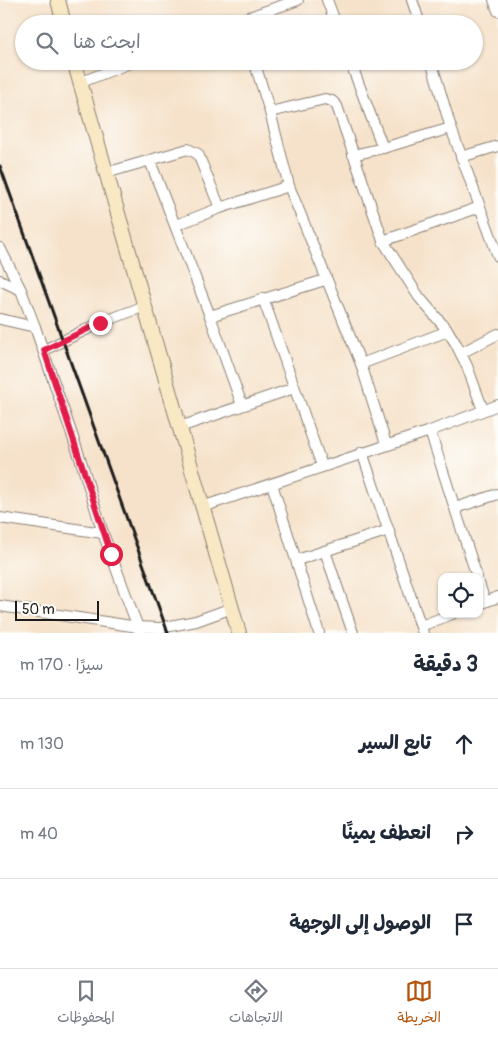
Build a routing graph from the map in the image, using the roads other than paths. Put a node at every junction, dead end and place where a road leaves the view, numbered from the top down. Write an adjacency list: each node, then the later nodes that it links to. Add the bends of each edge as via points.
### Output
1 (58, 0): 7 (main road)
2 (327, 0): 9 (street)
3 (412, 0): 10 (street)
4 (494, 0): 6 (street)
5 (293, 1): 8 (street)
6 (498, 11)
7 (62, 15)
8 (257, 15)
9 (333, 15)
10 (417, 15)
11 (76, 70): 16 (main road)
12 (112, 70): 16 (street)
13 (257, 70): 17 (street)
14 (353, 70): 20 (street)
15 (434, 70): 18 (street)
16 (79, 83): 24 (main road)
17 (270, 112): 21 (street, via 325,99 332,101 337,106); 25 (street)
18 (452, 128): 20 (street); 22 (street)
19 (498, 146): 22 (street)
20 (383, 148): 21 (street)
21 (353, 155): 30 (street)
22 (462, 157): 26 (street)
23 (150, 161): 24 (street); 27 (street, via 188,149 198,154); 28 (street)
24 (106, 173): 37 (main road)
25 (289, 186): 27 (street); 34 (street)
26 (480, 207): 29 (street); 30 (street)
27 (220, 208): 28 (street)
28 (176, 225): 38 (street)
29 (495, 239): 32 (street)
30 (383, 240): 41 (street, via 419,297)
31 (0, 248): 35 (street)
32 (498, 256)
33 (0, 280): 35 (street)
34 (325, 280): 36 (street); 45 (street)
35 (21, 290): 40 (street)
36 (263, 298): 38 (street); 46 (street)
37 (145, 306): 43 (street); 50 (main road)
38 (210, 316): 47 (street)
39 (0, 318): 40 (street)
40 (35, 327): 43 (street)
41 (448, 332): 44 (street); 45 (street)
42 (498, 334): 44 (street)
43 (44, 350): 61 (street)
44 (461, 353): 49 (street)
45 (361, 364): 52 (street)
46 (294, 388): 47 (street); 54 (street)
47 (242, 405): 50 (street)
48 (498, 405): 49 (street)
49 (483, 410): 51 (street)
50 (180, 427): 57 (main road)
51 (430, 431): 52 (street); 58 (street)
52 (386, 444): 53 (street)
53 (362, 452): 54 (street); 60 (street)
54 (322, 466): 55 (street)
55 (272, 484): 57 (street); 63 (street)
56 (498, 494): 58 (street)
57 (202, 507): 68 (main road)
58 (455, 508): 64 (street)
59 (0, 518): 61 (street)
60 (389, 530): 62 (street); 70 (street)
61 (103, 534): 71 (street)
62 (325, 551): 63 (street); 74 (street)
63 (297, 560): 73 (street)
64 (476, 573)
65 (498, 597): 66 (street)
66 (483, 603)
67 (0, 606): 71 (street)
68 (232, 608): 71 (street, via 196,621); 72 (main road)
69 (444, 618): 70 (street)
70 (422, 629)
71 (139, 630)
72 (239, 633)
73 (319, 633)
74 (353, 633)

